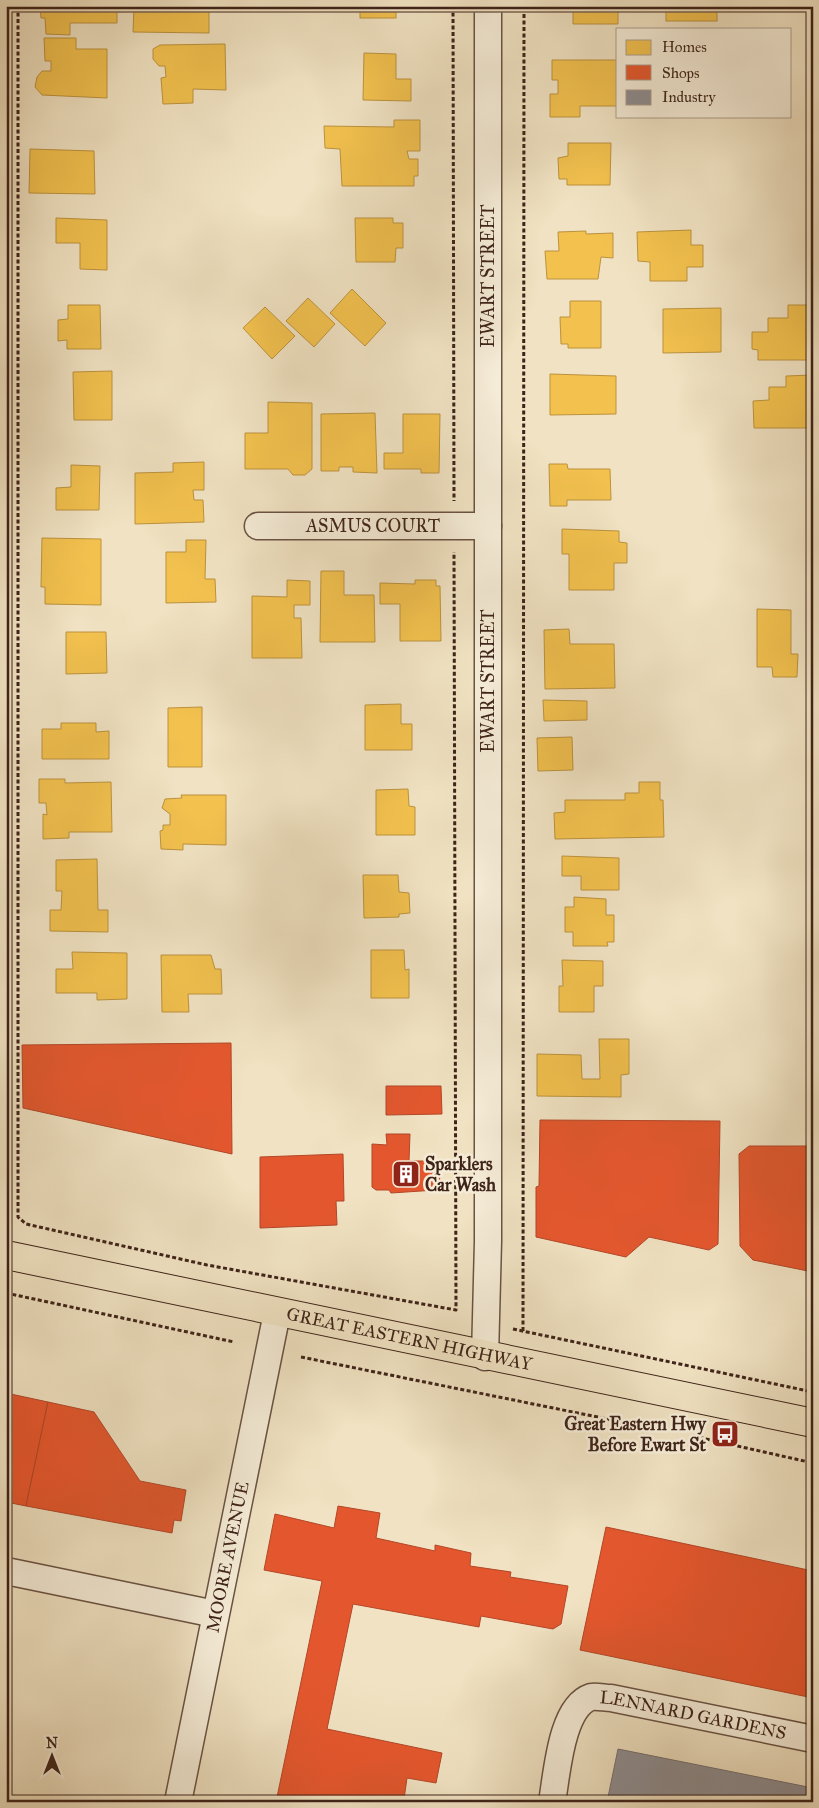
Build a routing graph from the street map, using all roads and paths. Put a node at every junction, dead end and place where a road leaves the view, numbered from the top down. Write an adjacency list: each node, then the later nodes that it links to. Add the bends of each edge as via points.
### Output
1 (18, 6): 8 (path, via 18,1217 26,1224 208,1265 456,1310)
2 (453, 6): 5 (path)
3 (488, 6): 7 (street, EWART STREET)
4 (524, 6): 13 (path)
5 (454, 504)
6 (258, 526): 7 (street, ASMUS COURT)
7 (488, 526): 16 (street, EWART STREET, via 488,1241)
8 (454, 544)
9 (6, 1255): 11 (highway, GREAT EASTERN HIGHWAY)
10 (6, 1293): 14 (path)
11 (277, 1313): 16 (highway, GREAT EASTERN HIGHWAY); 23 (street, MOORE AVENUE)
12 (512, 1329): 13 (path)
13 (523, 1331): 17 (path)
14 (234, 1342)
15 (301, 1356): 19 (path)
16 (485, 1356): 18 (highway, GREAT EASTERN HIGHWAY)
17 (813, 1392)
18 (813, 1423)
19 (642, 1426)
20 (693, 1436): 21 (path)
21 (813, 1463)
22 (6, 1571): 23 (street)
23 (215, 1614): 25 (street, MOORE AVENUE)
24 (813, 1739): 26 (street, LENNARD GARDENS, via 611,1698 592,1697 576,1707 567,1724)
25 (178, 1802)
26 (552, 1802)

